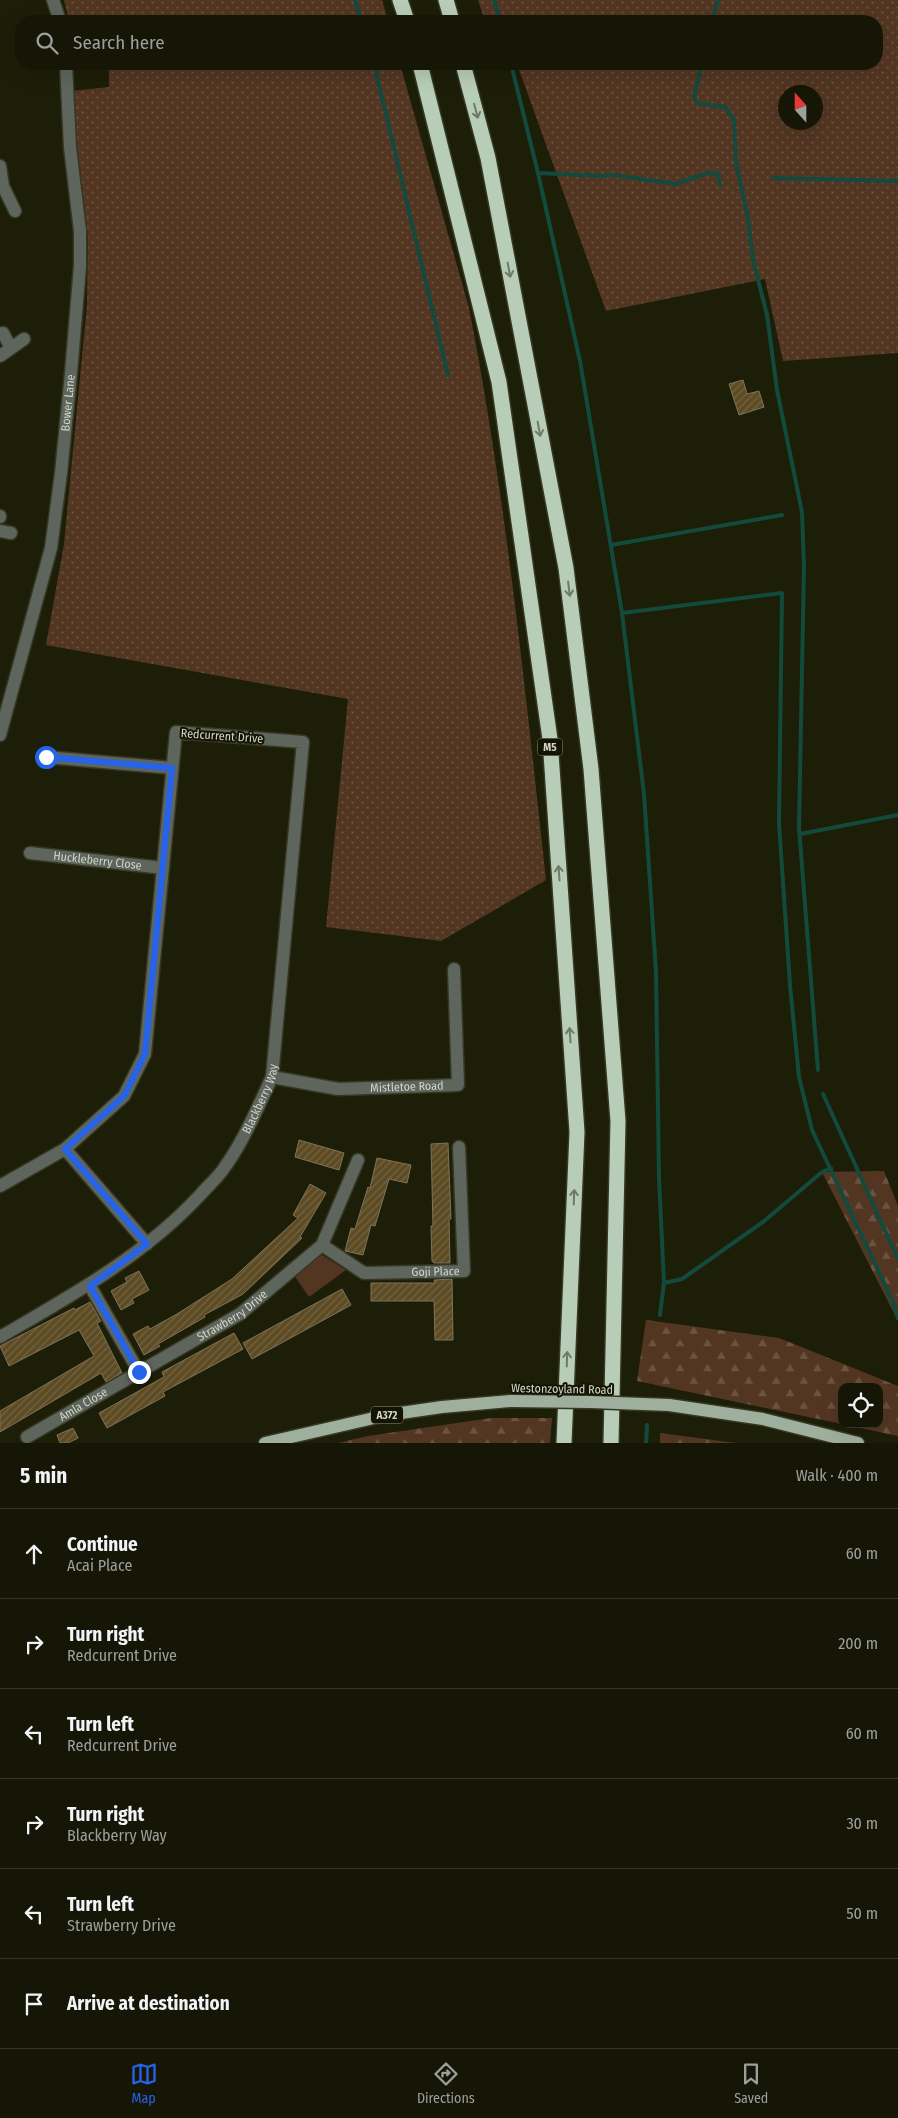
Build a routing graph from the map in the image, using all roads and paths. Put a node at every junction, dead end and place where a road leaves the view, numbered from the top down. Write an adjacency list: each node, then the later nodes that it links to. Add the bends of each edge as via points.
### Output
1 (54, 0): 4 (street)
2 (400, 0): 5 (highway)
3 (446, 0): 6 (highway)
4 (58, 15)
5 (405, 15)
6 (450, 15)
7 (66, 70): 17 (street, Bower Lane, via 80,266 68,400 50,548)
8 (421, 70): 36 (highway, M5, one-way to 8, via 577,1132 550,739 499,382)
9 (465, 70): 37 (highway, one-way to 37, via 488,158 566,568 591,769 618,1121)
10 (0, 166): 11 (street)
11 (1, 186): 12 (street)
12 (15, 211)
13 (3, 332): 15 (street)
14 (24, 339): 15 (street)
15 (11, 348): 16 (street)
16 (0, 356)
17 (0, 735)
18 (303, 742): 20 (street, Redcurrent Drive, via 176,732); 24 (street, Blackberry Way)
19 (46, 757): 20 (street)
20 (172, 768): 22 (street, Redcurrent Drive)
21 (30, 852): 22 (street, Huckleberry Close)
22 (163, 868): 26 (street, Redcurrent Drive, via 145,1054 124,1096)
23 (454, 969): 24 (street, Mistletoe Road, via 458,1085 338,1089)
24 (272, 1076): 29 (street, Blackberry Way, via 250,1126 222,1171 186,1210)
25 (459, 1147): 30 (street, Goji Place, via 464,1271 364,1273)
26 (65, 1149): 28 (street, Redcurrent Drive); 29 (street)
27 (358, 1160): 30 (street, Strawberry Drive)
28 (0, 1186)
29 (147, 1244): 31 (street, Blackberry Way)
30 (322, 1245): 33 (street, Strawberry Drive, via 240,1314)
31 (90, 1286): 32 (street, Blackberry Way); 33 (street)
32 (0, 1337)
33 (139, 1372): 34 (street, Amla Close)
34 (27, 1437)
35 (266, 1443): 38 (main road, Westonzoyland Road / A372, bridge, via 387,1415 511,1401 670,1405 763,1419)
36 (564, 1443)
37 (611, 1443)
38 (858, 1443)

